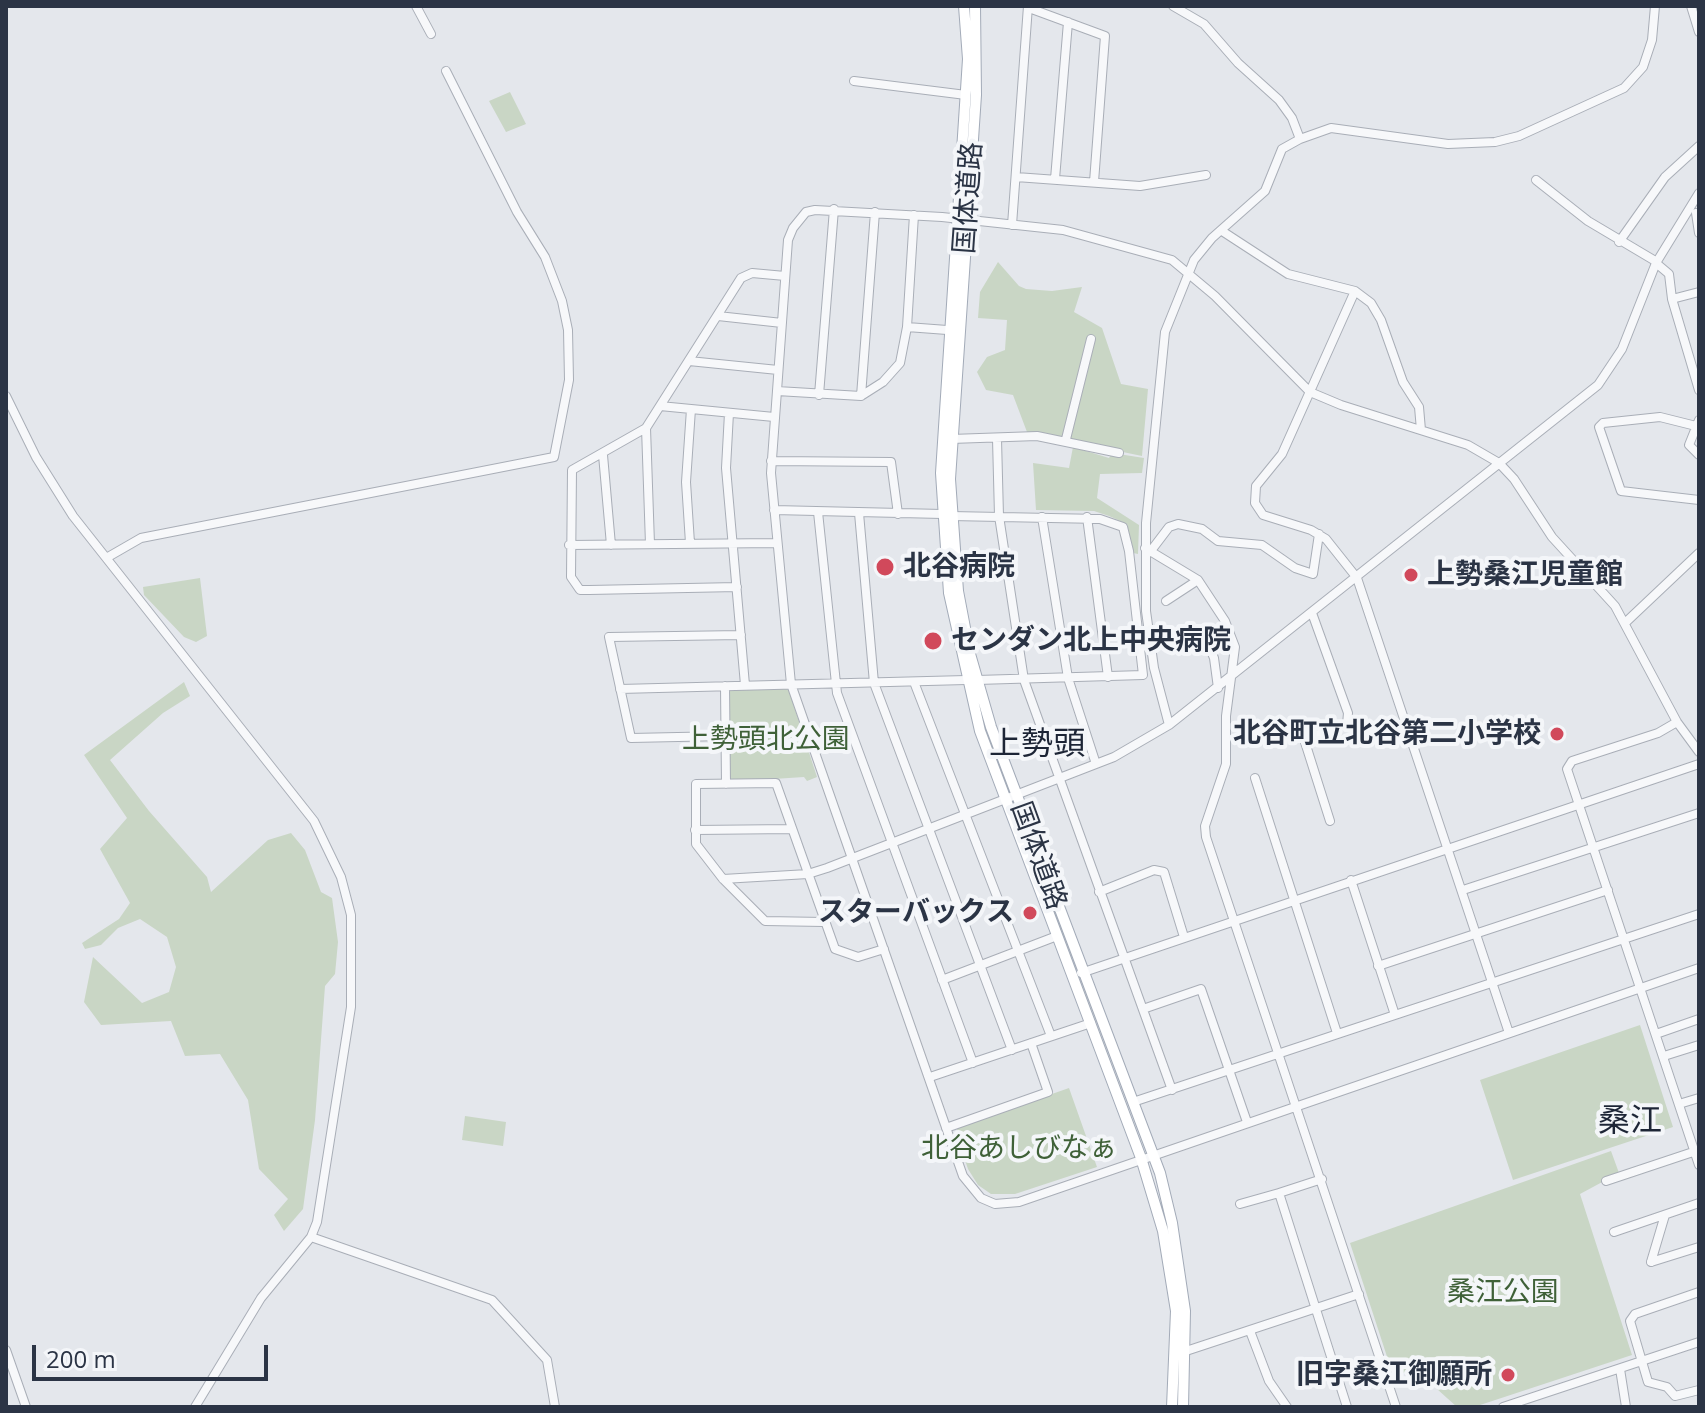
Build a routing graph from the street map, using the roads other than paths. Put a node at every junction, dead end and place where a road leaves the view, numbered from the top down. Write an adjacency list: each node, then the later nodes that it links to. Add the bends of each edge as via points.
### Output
1 (416, 6): 10 (street)
2 (964, 6): 13 (main road, 国体道路)
3 (975, 6): 27 (main road, 国体道路, via 978,60)
4 (1173, 6): 14 (street, via 1204,24 1279,100)
5 (1655, 6): 14 (street, via 1652,40 1633,81 1519,136 1448,144 1331,128)
6 (1691, 6): 9 (street)
7 (1028, 7): 8 (street); 17 (street)
8 (1068, 22): 18 (street); 20 (street, via 1105,36)
9 (1699, 32)
10 (431, 34)
11 (446, 71): 84 (street, via 545,257 562,301 569,380 554,457 141,538)
12 (854, 81): 13 (street)
13 (966, 95): 26 (main road, 国体道路)
14 (1300, 139): 29 (street, via 1282,149 1265,191)
15 (1699, 146): 31 (street, via 1665,177)
16 (1206, 175): 20 (street, via 1140,186)
17 (1016, 177): 18 (street); 28 (street)
18 (1055, 179): 20 (street)
19 (1536, 180): 31 (street)
20 (1094, 182)
21 (1699, 193): 24 (street)
22 (834, 209): 23 (street); 34 (street, via 815,210 799,219 788,240); 48 (street)
23 (875, 212): 25 (street); 50 (street)
24 (1695, 213): 30 (street); 32 (street)
25 (914, 215): 26 (street); 40 (street)
26 (955, 218): 27 (street); 41 (main road, 国体道路)
27 (967, 220): 28 (street); 58 (main road, 国体道路)
28 (1012, 225): 33 (street, via 1063,230 1149,251)
29 (1222, 231): 33 (street); 35 (street, via 1288,274)
30 (1699, 233)
31 (1619, 242): 32 (street)
32 (1656, 262): 37 (street, via 1669,274); 65 (street, via 1607,374)
33 (1188, 272): 47 (street); 82 (street, via 1165,332)
34 (785, 276): 38 (street, via 747,274); 39 (street)
35 (1355, 291): 47 (street); 57 (street, via 1381,320 1403,382 1419,407)
36 (1699, 292): 37 (street)
37 (1672, 299): 45 (street)
38 (718, 316): 39 (street); 43 (street)
39 (782, 323): 44 (street)
40 (907, 327): 41 (street); 50 (street, via 900,363)
41 (947, 330): 71 (main road, 国体道路)
42 (1091, 339): 60 (street)
43 (689, 361): 44 (street); 51 (street)
44 (778, 370): 46 (street)
45 (1699, 390)
46 (777, 391): 48 (street); 54 (street)
47 (1310, 392): 57 (street); 75 (street, via 1282,454 1256,486 1255,503 1277,522)
48 (819, 395): 50 (street)
49 (6, 396): 84 (street, via 73,516)
50 (861, 396)
51 (660, 406): 52 (street); 56 (street)
52 (691, 409): 53 (street); 77 (street, via 686,482)
53 (729, 413): 54 (street); 76 (street, via 726,468)
54 (774, 417): 64 (street)
55 (1698, 423): 63 (street, via 1689,445); 66 (street, via 1660,417 1599,427 1621,491)
56 (646, 428): 62 (street); 79 (street)
57 (1421, 430): 65 (street, via 1468,445)
58 (951, 439): 59 (street); 71 (main road, 国体道路)
59 (997, 439): 60 (street); 72 (street)
60 (1066, 439): 61 (street)
61 (1119, 453)
62 (603, 455): 80 (street, via 577,466 570,475); 81 (street)
63 (1699, 455)
64 (771, 461): 67 (street); 70 (street, via 891,462)
65 (1499, 463): 85 (street); 90 (street, via 1552,537)
66 (1699, 500)
67 (774, 510): 68 (street); 78 (street)
68 (818, 512): 69 (street); 99 (street)
69 (859, 513): 70 (street); 100 (street)
70 (898, 514): 71 (street)
71 (946, 515): 72 (street); 96 (main road, 国体道路, via 949,593)
72 (999, 516): 73 (street); 97 (street)
73 (1042, 517): 74 (street); 94 (street)
74 (1087, 517): 93 (street); 93 (street, via 1123,527 1129,551 1143,675)
75 (1319, 534): 82 (street, via 1313,574 1262,545 1218,541 1202,529 1178,524); 85 (street)
76 (733, 542): 77 (street); 78 (street); 87 (street)
77 (690, 543): 79 (street)
78 (777, 543): 101 (street)
79 (650, 544): 81 (street)
80 (569, 545): 81 (street); 87 (street, via 569,573 580,590)
81 (611, 545)
82 (1148, 550): 86 (street); 107 (street, via 1149,639)
83 (1699, 553): 90 (street)
84 (108, 557): 188 (street, via 314,821 341,877 351,915 351,1007)
85 (1357, 578): 89 (street); 127 (street)
86 (1198, 580): 88 (street); 95 (street, via 1235,647)
87 (737, 587): 91 (street)
88 (1166, 601)
89 (1312, 613): 95 (street); 122 (street, via 1348,713 1347,724 1304,739)
90 (1626, 622): 106 (street)
91 (741, 635): 102 (street); 105 (street, via 609,637)
92 (1206, 639): 104 (street)
93 (1108, 677): 94 (street)
94 (1068, 678): 97 (street); 112 (street)
95 (1231, 678): 104 (street); 138 (street, via 1226,764 1205,826)
96 (972, 680): 97 (street); 98 (street); 117 (main road, 国体道路); 118 (main road, 国体道路)
97 (1024, 680): 115 (street)
98 (914, 682): 100 (street); 121 (street)
99 (835, 683): 100 (street); 101 (street); 126 (street)
100 (874, 683): 124 (street)
101 (791, 684): 102 (street); 129 (street)
102 (745, 685): 103 (street)
103 (725, 686): 105 (street); 109 (street)
104 (1218, 688): 107 (street)
105 (620, 689): 109 (street, via 631,738)
106 (1677, 722): 110 (street); 119 (street, via 1572,761 1567,769)
107 (1169, 725): 112 (street)
108 (1699, 735): 110 (street)
109 (725, 736): 116 (street)
110 (1688, 737): 111 (street)
111 (1699, 752)
112 (1096, 764): 115 (street)
113 (1699, 764): 119 (street)
114 (1255, 778): 136 (street)
115 (1058, 780): 117 (street); 135 (street)
116 (726, 784): 123 (street, via 776,783); 125 (street, via 696,784)
117 (1015, 796): 118 (street); 150 (main road, 国体道路)
118 (1004, 800): 121 (street); 141 (main road, 国体道路)
119 (1579, 804): 127 (street); 128 (street)
120 (1699, 813): 128 (street)
121 (966, 815): 124 (street); 145 (street)
122 (1330, 821)
123 (792, 829): 125 (street); 130 (street)
124 (929, 829): 126 (street); 147 (street)
125 (695, 830): 131 (street, via 699,852)
126 (891, 843): 129 (street); 151 (street)
127 (1448, 847): 132 (street); 133 (street)
128 (1594, 847): 133 (street); 134 (street)
129 (851, 858): 130 (street); 144 (street)
130 (808, 874): 131 (street); 139 (street)
131 (723, 879): 139 (street, via 765,921)
132 (1351, 880): 136 (street); 148 (street)
133 (1463, 890): 140 (street)
134 (1608, 890): 140 (street); 143 (street)
135 (1099, 892): 142 (street, via 1154,870 1164,872); 146 (street)
136 (1293, 899): 138 (street); 158 (street)
137 (1699, 914): 143 (street)
138 (1234, 919): 142 (street); 165 (street)
139 (824, 922): 144 (street, via 835,949 858,957)
140 (1478, 934): 148 (street); 152 (street)
141 (1057, 936): 145 (street); 157 (main road, 国体道路)
142 (1184, 937): 146 (street)
143 (1624, 937): 152 (street); 153 (street)
144 (884, 949): 169 (street)
145 (1019, 951): 147 (street); 161 (street)
146 (1123, 957): 150 (street); 154 (street)
147 (981, 965): 151 (street); 164 (street)
148 (1378, 966): 155 (street)
149 (1699, 968): 153 (street)
150 (1081, 973): 172 (main road, 国体道路)
151 (942, 980): 167 (street)
152 (1493, 981): 155 (street); 159 (street)
153 (1640, 989): 159 (street); 160 (street)
154 (1143, 1009): 168 (street, via 1201,989); 170 (street)
155 (1395, 1015): 158 (street)
156 (1699, 1019): 160 (street)
157 (1091, 1023): 161 (street); 179 (main road, 国体道路)
158 (1337, 1033): 165 (street)
159 (1509, 1033): 174 (street)
160 (1656, 1034): 166 (street)
161 (1051, 1036): 162 (street)
162 (1031, 1043): 164 (street); 176 (street, via 1048,1092)
163 (1699, 1045): 166 (street)
164 (1012, 1050): 167 (street)
165 (1279, 1053): 168 (street); 174 (street)
166 (1664, 1056): 173 (street)
167 (973, 1063): 169 (street)
168 (1229, 1070): 170 (street); 175 (street)
169 (930, 1077): 176 (street)
170 (1172, 1090): 172 (street)
171 (1699, 1098): 173 (street)
172 (1133, 1102): 178 (main road, 国体道路)
173 (1679, 1104): 177 (street)
174 (1296, 1105): 175 (street); 181 (street)
175 (1247, 1122): 178 (street)
176 (946, 1128): 179 (street, via 967,1182 995,1204 1019,1202)
177 (1697, 1151): 180 (street); 182 (street)
178 (1153, 1154): 179 (street); 196 (main road, 国体道路, via 1179,1263)
179 (1141, 1158): 203 (main road, 国体道路, via 1173,1286 1177,1353)
180 (1699, 1165)
181 (1322, 1179): 183 (street); 191 (street)
182 (1606, 1181)
183 (1279, 1193): 185 (street); 192 (street)
184 (1699, 1203): 186 (street)
185 (1240, 1204)
186 (1665, 1215): 187 (street); 189 (street, via 1651,1262)
187 (1614, 1232)
188 (311, 1237): 201 (street, via 261,1298); 202 (street, via 492,1300 547,1360)
189 (1699, 1247)
190 (1699, 1292): 197 (street, via 1632,1317)
191 (1359, 1294): 192 (street); 207 (street)
192 (1316, 1310): 193 (street); 206 (street)
193 (1250, 1331): 196 (street); 205 (street, via 1269,1381)
194 (1699, 1342): 197 (street)
195 (6, 1350): 200 (street)
196 (1186, 1351): 204 (main road, 国体道路)
197 (1641, 1361): 198 (street); 199 (street, via 1648,1382 1667,1387 1675,1396)
198 (1620, 1369): 208 (street); 209 (street)
199 (1699, 1390)
200 (26, 1407)
201 (195, 1407)
202 (555, 1407)
203 (1172, 1407)
204 (1183, 1407)
205 (1287, 1407)
206 (1347, 1407)
207 (1396, 1407)
208 (1503, 1407)
209 (1626, 1407)

